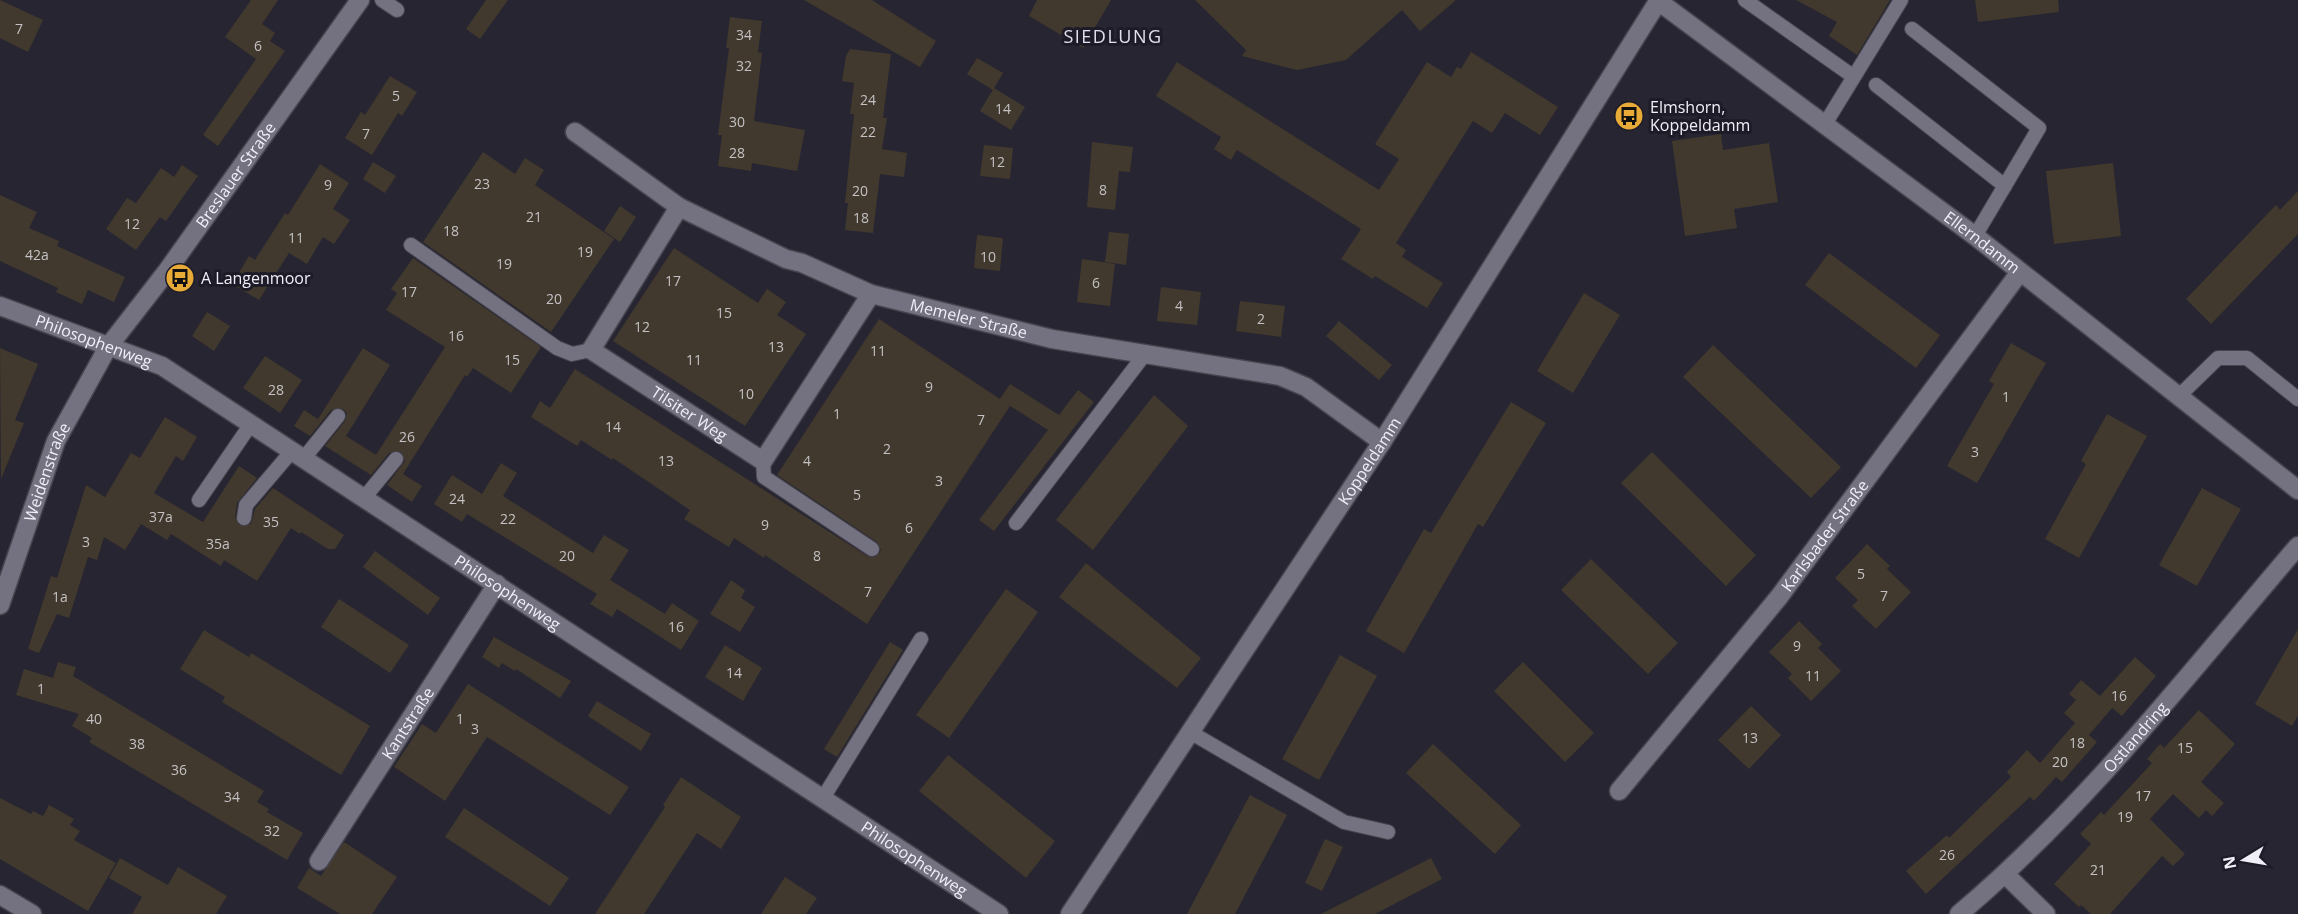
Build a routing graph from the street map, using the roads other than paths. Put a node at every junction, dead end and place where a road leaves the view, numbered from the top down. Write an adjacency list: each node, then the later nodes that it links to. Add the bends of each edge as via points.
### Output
1 (360, 0): 19 (street, Breslauer Straße, via 167,271)
2 (382, 0): 6 (lane)
3 (1659, 0): 10 (street, Ellerndamm); 26 (street, Koppeldamm)
4 (1745, 0): 8 (lane)
5 (1901, 0): 8 (lane)
6 (397, 10)
7 (1912, 29): 12 (lane, via 2039,128)
8 (1854, 77): 10 (lane)
9 (1876, 85): 12 (lane)
10 (1826, 124): 14 (street, Ellerndamm)
11 (575, 132): 13 (street, Memeler Straße)
12 (2005, 186): 14 (lane)
13 (679, 207): 17 (street, Memeler Straße, via 786,259); 20 (street)
14 (1975, 236): 16 (street, Ellerndamm)
15 (411, 245): 20 (lane, via 557,348 572,354)
16 (2020, 272): 22 (street, Ellerndamm); 41 (street, Karlsbader Straße, via 1779,597)
17 (871, 294): 21 (street, Memeler Straße, via 1052,339); 29 (street)
18 (0, 306): 19 (street, Philosophenweg)
19 (108, 347): 25 (street, Philosophenweg, via 162,366); 38 (street, Weidenstraße, via 56,441)
20 (591, 350): 29 (street, Tilsiter Weg)
21 (1145, 354): 26 (street, Memeler Straße, via 1280,376 1306,387); 34 (lane)
22 (2179, 396): 23 (lane, via 2218,358 2247,358); 30 (street, Ellerndamm)
23 (2298, 399)
24 (338, 416): 27 (lane)
25 (251, 424): 27 (street, Philosophenweg); 32 (lane)
26 (1382, 442): 40 (street, Koppeldamm)
27 (298, 454): 31 (street, Philosophenweg); 33 (lane, via 246,505)
28 (396, 459): 31 (lane)
29 (763, 461): 36 (lane, via 764,477)
30 (2298, 490)
31 (364, 498): 37 (street, Philosophenweg)
32 (199, 500)
33 (244, 518)
34 (1016, 523)
35 (2298, 546): 45 (street, Ostlandring, via 2114,762)
36 (873, 549)
37 (497, 584): 42 (street, Philosophenweg); 44 (street, Kantstraße)
38 (0, 605)
39 (921, 639): 42 (lane)
40 (1190, 732): 43 (lane, via 1344,822); 49 (street, Koppeldamm)
41 (1619, 791)
42 (823, 798): 48 (street, Philosophenweg)
43 (1388, 832)
44 (319, 861)
45 (2006, 875): 50 (street, Ostlandring); 51 (street)
46 (0, 895): 47 (street)
47 (32, 914)
48 (999, 914)
49 (1070, 914)
50 (1959, 914)
51 (2046, 914)

